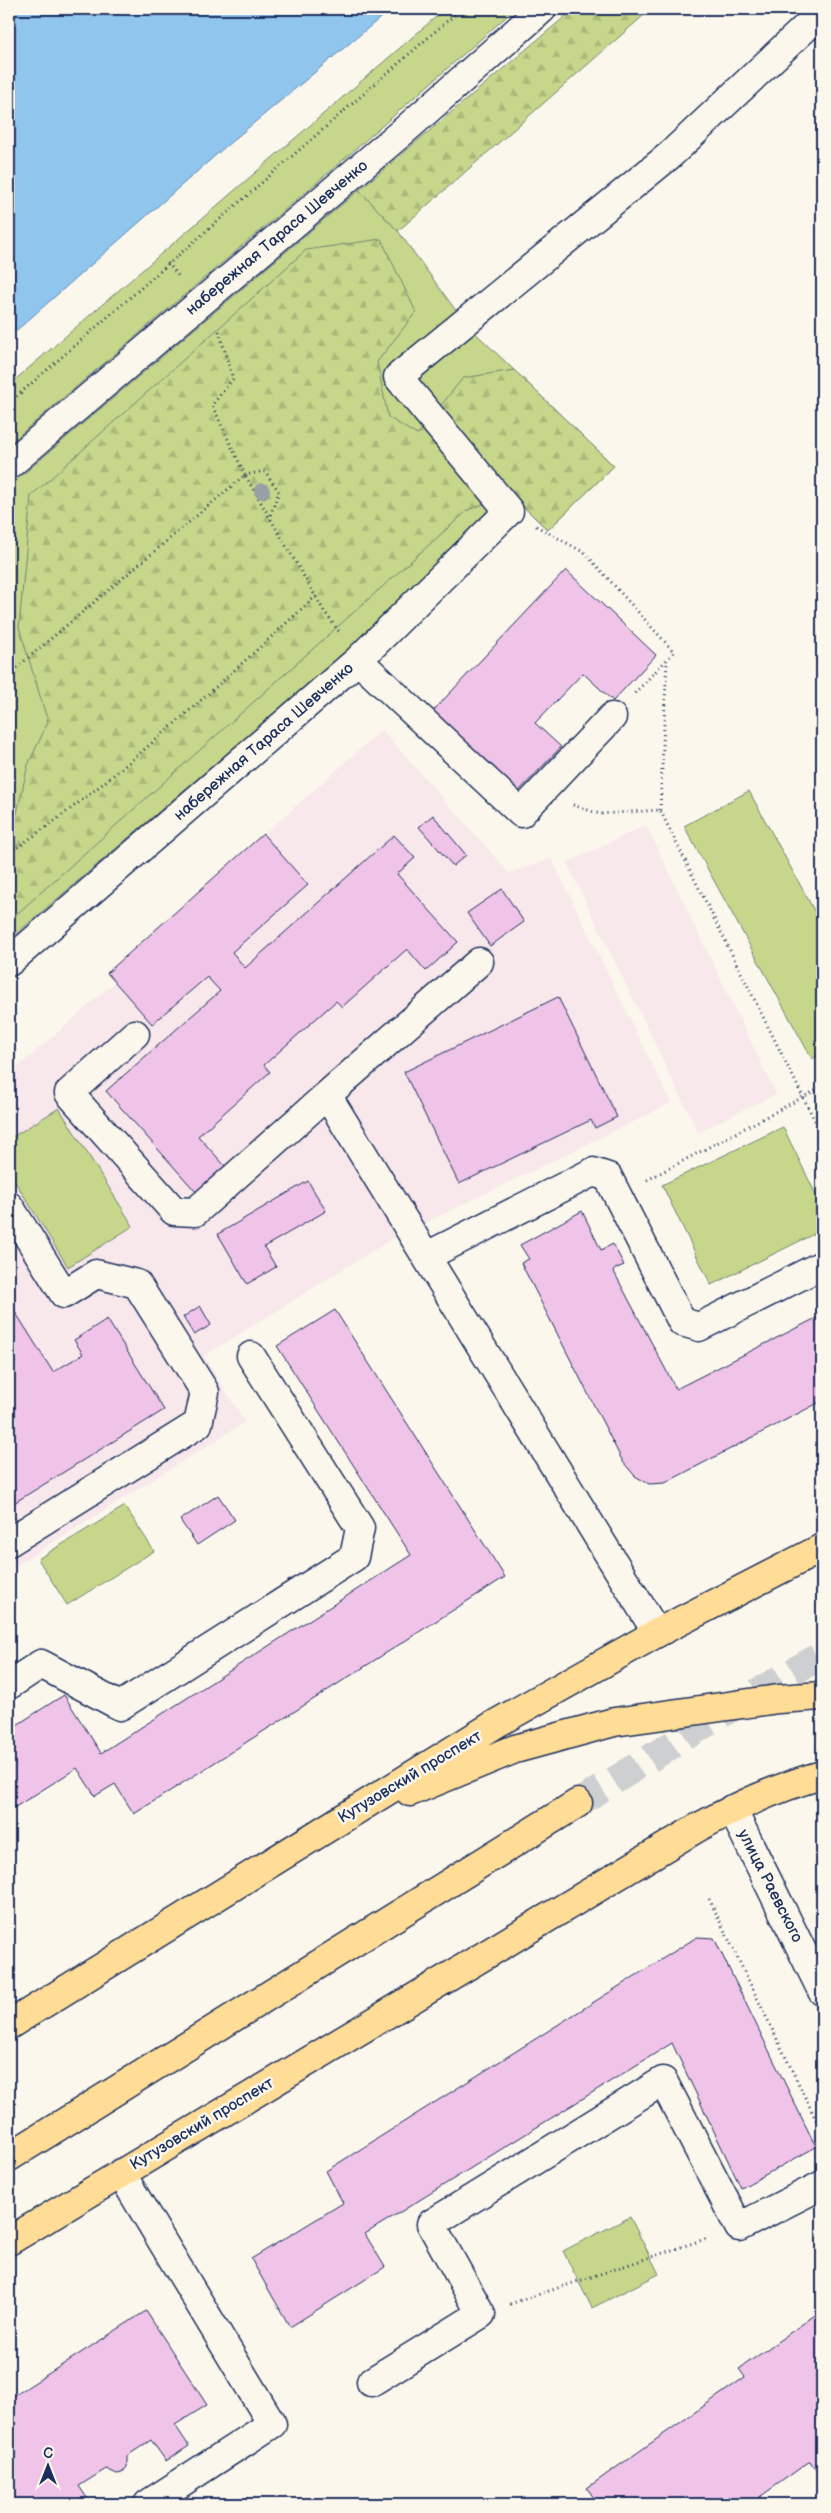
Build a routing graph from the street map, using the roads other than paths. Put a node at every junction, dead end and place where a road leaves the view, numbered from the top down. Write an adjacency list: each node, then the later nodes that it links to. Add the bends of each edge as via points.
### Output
1 (542, 9): 3 (street, набережная Тараса Шевченко)
2 (822, 12): 4 (street, набережная Тараса Шевченко, via 670,155 398,377 510,511)
3 (9, 465)
4 (358, 660): 5 (street, via 521,813); 6 (street, набережная Тараса Шевченко)
5 (612, 717)
6 (9, 962)
7 (479, 962): 9 (street)
8 (135, 1034): 9 (street, via 69,1093 174,1211 195,1212)
9 (328, 1095): 11 (street)
10 (9, 1206): 14 (street, via 64,1294 96,1274 137,1284 205,1392 198,1424)
11 (427, 1256): 12 (street, via 594,1172 608,1177 682,1322 699,1327); 16 (street)
12 (822, 1265)
13 (251, 1356): 17 (street, via 360,1528 354,1557 120,1706 41,1664)
14 (9, 1542)
15 (822, 1548): 16 (main road, Кутузовский проспект)
16 (657, 1633): 22 (main road, Кутузовский проспект, via 497,1723)
17 (9, 1684)
18 (822, 1696): 22 (main road, via 778,1698 614,1722 515,1748)
19 (822, 1775): 21 (main road, Кутузовский проспект, via 787,1784)
20 (578, 1804): 25 (main road)
21 (732, 1809): 23 (street, улица Раевского); 26 (main road, Кутузовский проспект)
22 (330, 1825): 24 (main road, Кутузовский проспект)
23 (822, 1991)
24 (9, 2024)
25 (9, 2157)
26 (121, 2172): 28 (main road, Кутузовский проспект); 30 (street, via 272,2424)
27 (822, 2185): 29 (street, via 739,2227 663,2082 431,2224 481,2314)
28 (9, 2241)
29 (371, 2382)
30 (148, 2504)

